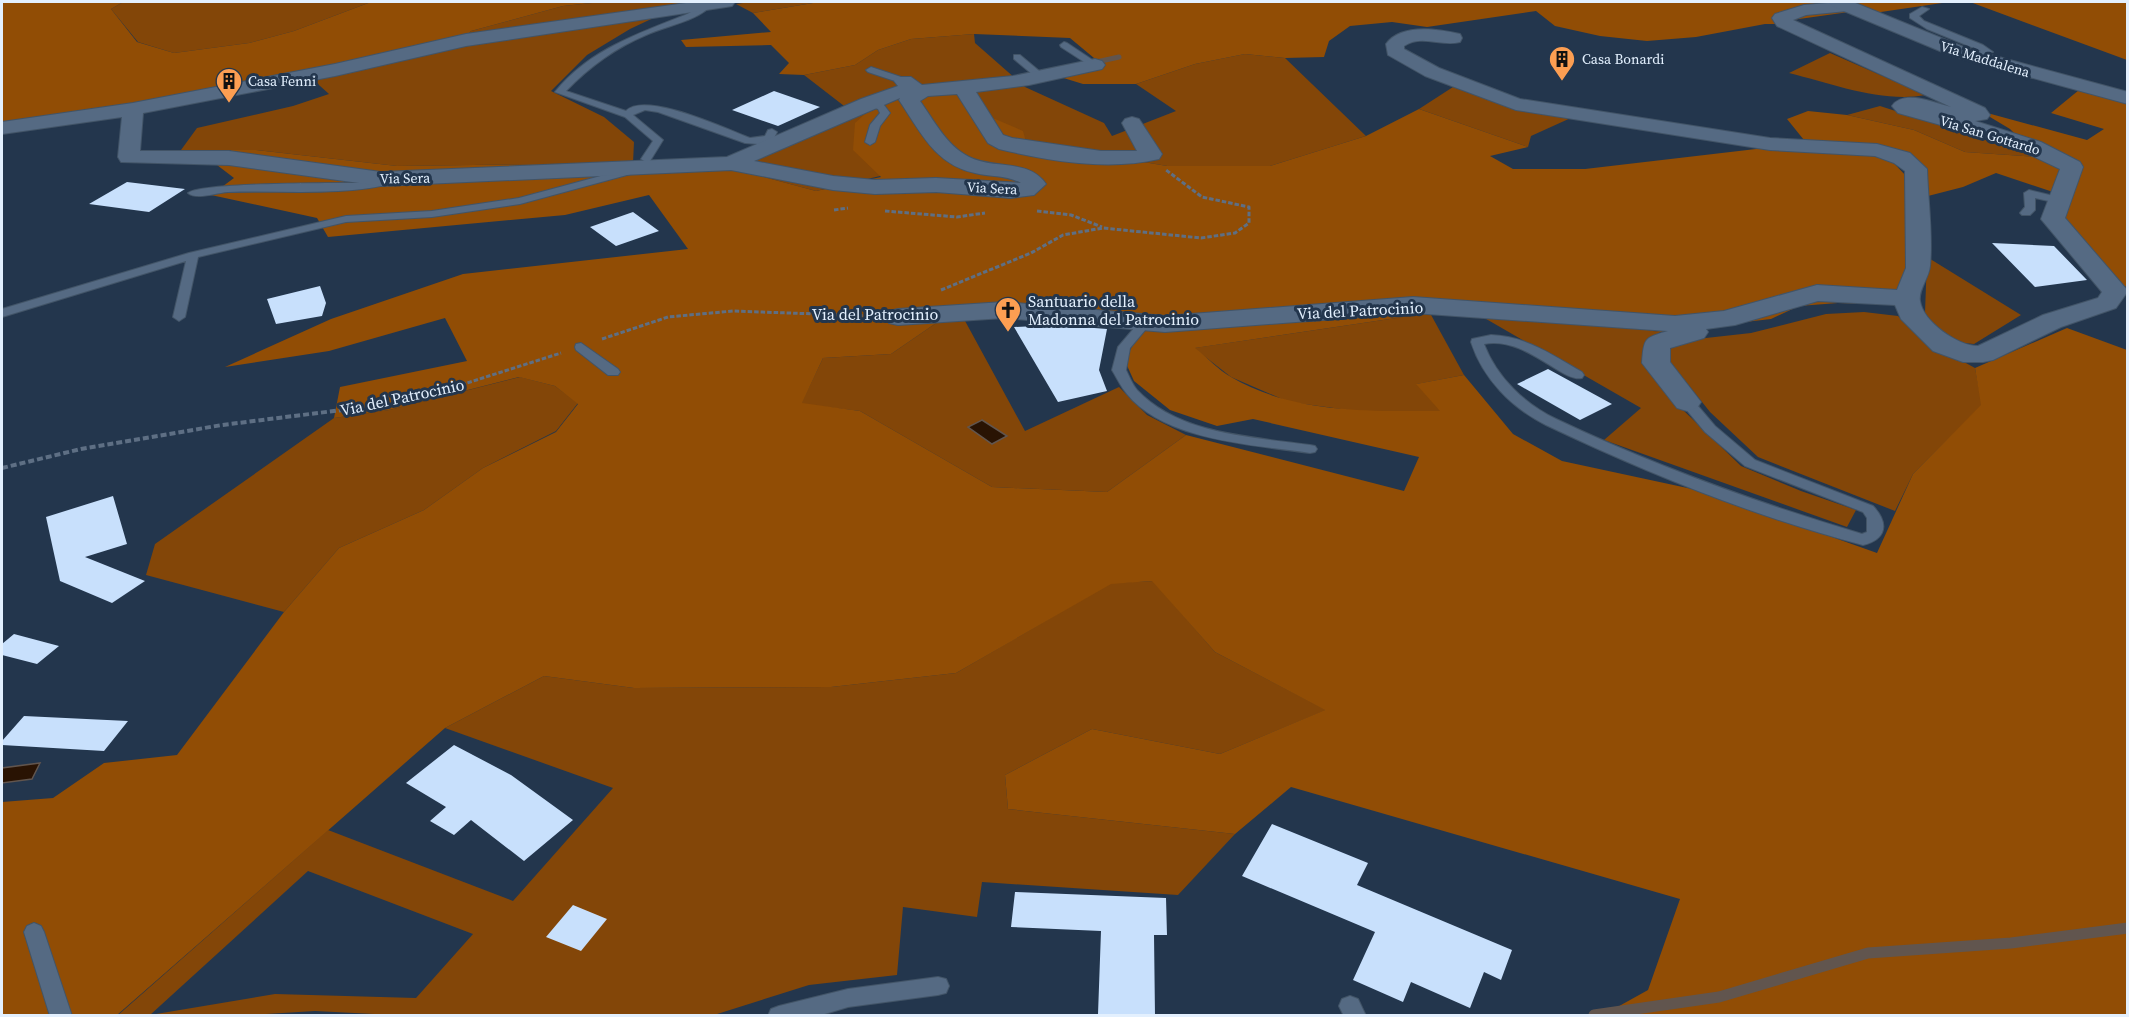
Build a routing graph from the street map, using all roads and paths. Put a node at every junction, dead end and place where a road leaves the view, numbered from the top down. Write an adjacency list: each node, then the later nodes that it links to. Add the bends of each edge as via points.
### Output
1 (718, 3): 15 (street, via 466,40); 16 (lane, via 606,52 560,92)
2 (1842, 4): 6 (street, Via Maddalena); 26 (street, Via San Gottardo, via 1781,18 1980,115 1959,115 1907,103 1902,106 1905,109 2018,142 2052,154 2072,167)
3 (1925, 9): 6 (lane, via 1913,16 1922,24 1989,52)
4 (1453, 38): 37 (street, via 1417,35 1399,40 1395,51 1432,72 1516,104 1770,144 1877,150 1902,158 1916,169 1918,268)
5 (1064, 45): 8 (lane)
6 (1972, 56): 13 (street, Via Maddalena)
7 (1017, 57): 10 (lane)
8 (1091, 62): 10 (street, Via Sera)
9 (871, 70): 11 (lane)
10 (1039, 75): 12 (street, Via Sera)
11 (904, 81): 14 (street, Via Sera, via 913,87)
12 (963, 87): 17 (street, via 995,139 1007,144 1109,158 1141,158 1151,154); 22 (street, Via Sera, via 923,91 909,100 945,152 966,164 1024,174 1035,184 1026,190 1011,191 936,185 875,187)
13 (2127, 98)
14 (868, 103): 20 (lane, via 881,107 885,113 875,125); 22 (street, Via Sera)
15 (138, 110): 18 (street); 24 (street, Via Sera, via 129,157 229,158 381,179)
16 (628, 115): 19 (lane, via 645,107 660,109 749,141 769,138); 21 (lane, via 658,140)
17 (1132, 123)
18 (2, 128)
19 (772, 132)
20 (870, 142)
21 (643, 164): 22 (street, Via Sera); 24 (street, Via Sera); 34 (lane, via 520,201 432,214 346,219)
22 (728, 165)
23 (1166, 170): 33 (path, via 1202,197 1249,207 1249,223 1235,233 1201,238)
24 (403, 178): 25 (lane, via 372,186)
25 (193, 193)
26 (2058, 200): 32 (lane, via 2029,193 2031,208); 36 (street, Via San Gottardo, via 2053,219)
27 (857, 207): 29 (path)
28 (877, 208): 31 (path, via 957,217)
29 (834, 210)
30 (1030, 211): 33 (path, via 1052,210)
31 (996, 212)
32 (2026, 213)
33 (1103, 228): 35 (path, via 1062,235 1031,253)
34 (193, 255): 38 (lane); 40 (lane)
35 (940, 291)
36 (2121, 293): 37 (street, Via San Gottardo, via 2107,303 2052,321 1983,354 1963,354 1943,345)
37 (1908, 306): 43 (street, Via del Patrocinio, via 1817,293 1726,319 1675,324 1413,305); 47 (street, via 1835,309 1684,334 1657,343 1656,363)
38 (2, 313)
39 (1061, 315): 41 (street, Via del Patrocinio, via 1004,310); 42 (street); 43 (street, Via del Patrocinio)
40 (179, 317)
41 (898, 317): 44 (path, Via del Patrocinio, via 733,311 668,317)
42 (1034, 320)
43 (1145, 323): 48 (lane, via 1124,347 1119,370 1133,393 1165,415 1205,432)
44 (581, 347): 45 (lane); 49 (path, Via del Patrocinio, via 467,383 350,409 92,447)
45 (613, 372)
46 (1577, 375): 47 (lane, via 1508,338 1477,342 1480,355 1502,383 1531,411 1559,425 1670,475 1767,509 1863,540 1875,534 1875,517 1868,509 1750,463 1710,429)
47 (1688, 402)
48 (1310, 449)
49 (2, 468)
50 (34, 932): 52 (lane)
51 (938, 986): 53 (lane, via 848,998)
52 (61, 1016)
53 (779, 1016)

